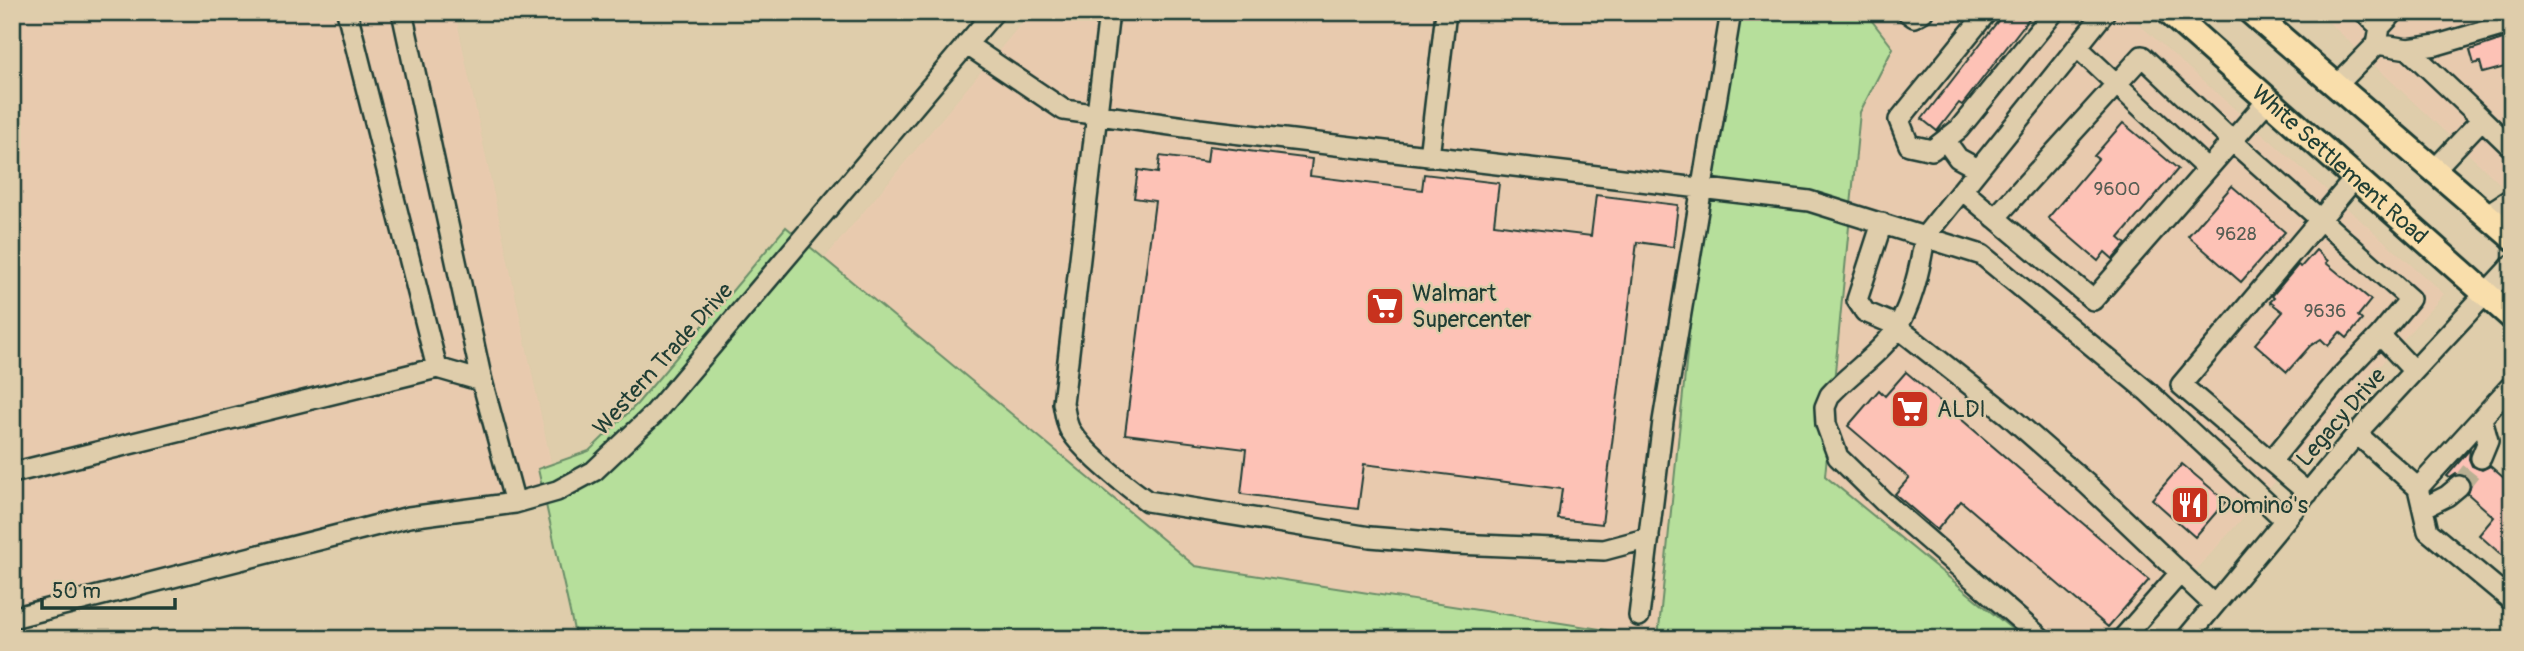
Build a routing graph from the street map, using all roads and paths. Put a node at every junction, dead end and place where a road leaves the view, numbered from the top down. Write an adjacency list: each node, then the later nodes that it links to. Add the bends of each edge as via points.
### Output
1 (347, 12): 47 (street)
2 (402, 12): 49 (street)
3 (994, 12): 17 (street, Western Trade Drive)
4 (1109, 12): 23 (street)
5 (1446, 12): 28 (street)
6 (1731, 12): 33 (street)
7 (1907, 12): 8 (street, via 1914,17)
8 (1923, 12)
9 (1987, 12): 25 (street, via 1899,120 1909,145 1931,150)
10 (2053, 12): 25 (street, via 1959,129)
11 (2169, 12): 22 (main road, White Settlement Road)
12 (2364, 12): 16 (street)
13 (2254, 14): 21 (main road)
14 (2096, 15): 18 (street)
15 (2512, 23): 19 (street)
16 (2384, 27): 19 (street); 21 (street)
17 (966, 44): 23 (street, via 1064,110); 59 (street, Western Trade Drive, via 653,415 594,471 557,491)
18 (2077, 47): 20 (street); 29 (street)
19 (2408, 49): 24 (street)
20 (2115, 83): 26 (street, via 2142,56); 30 (street); 37 (street)
21 (2336, 86): 31 (main road)
22 (2268, 100): 26 (street); 32 (main road, White Settlement Road)
23 (1098, 115): 28 (street); 62 (street, via 1063,403 1068,428 1123,483 1147,500 1370,537 1604,550)
24 (2482, 119): 27 (street); 31 (street)
25 (1945, 140): 29 (street, via 1958,158)
26 (2232, 141): 30 (street); 38 (street)
27 (2512, 148)
28 (1429, 156): 33 (street)
29 (1978, 169): 34 (street)
30 (2207, 169): 37 (street, via 2092,300)
31 (2434, 170): 36 (main road)
32 (2355, 178): 38 (street); 43 (main road, White Settlement Road)
33 (1702, 190): 39 (street, via 1809,201); 62 (street, via 1663,421)
34 (1962, 190): 37 (street); 40 (street)
35 (2512, 198): 36 (street)
36 (2486, 215): 41 (main road)
37 (1996, 218)
38 (2320, 220): 46 (street, via 2410,299); 54 (street, via 2181,385)
39 (1882, 223): 40 (street); 45 (street, via 1857,300 1865,312)
40 (1925, 236): 45 (street, via 1921,263); 61 (street, via 1982,255 2148,392)
41 (2512, 237)
42 (2512, 265): 43 (street, Legacy Drive)
43 (2485, 293): 44 (main road, White Settlement Road); 48 (street, Legacy Drive)
44 (2512, 317)
45 (1897, 326): 63 (street, via 2058,458); 68 (street, via 1830,395 1826,424 1838,457 1882,501)
46 (2380, 335): 48 (street); 54 (street)
47 (437, 368): 49 (street); 55 (street)
48 (2414, 371): 52 (street, Legacy Drive)
49 (482, 381): 59 (street)
50 (2512, 388): 51 (street)
51 (2482, 419): 53 (street, via 2488,441); 57 (street)
52 (2357, 434): 57 (street); 58 (street, Legacy Drive)
53 (2481, 458)
54 (2272, 460): 58 (street)
55 (12, 472)
56 (2459, 486): 60 (street)
57 (2418, 488): 60 (street)
58 (2308, 493): 61 (street, Legacy Drive)
59 (515, 503): 67 (street, Western Trade Drive, via 409,517)
60 (2423, 509): 64 (street, via 2428,531)
61 (2286, 520): 65 (street, Legacy Drive)
62 (1649, 538): 66 (street)
63 (2180, 573): 65 (street); 69 (street)
64 (2512, 601)
65 (2214, 605): 70 (street, Legacy Drive)
66 (1639, 616)
67 (12, 617)
68 (2042, 639)
69 (2122, 639)
70 (2186, 639)

